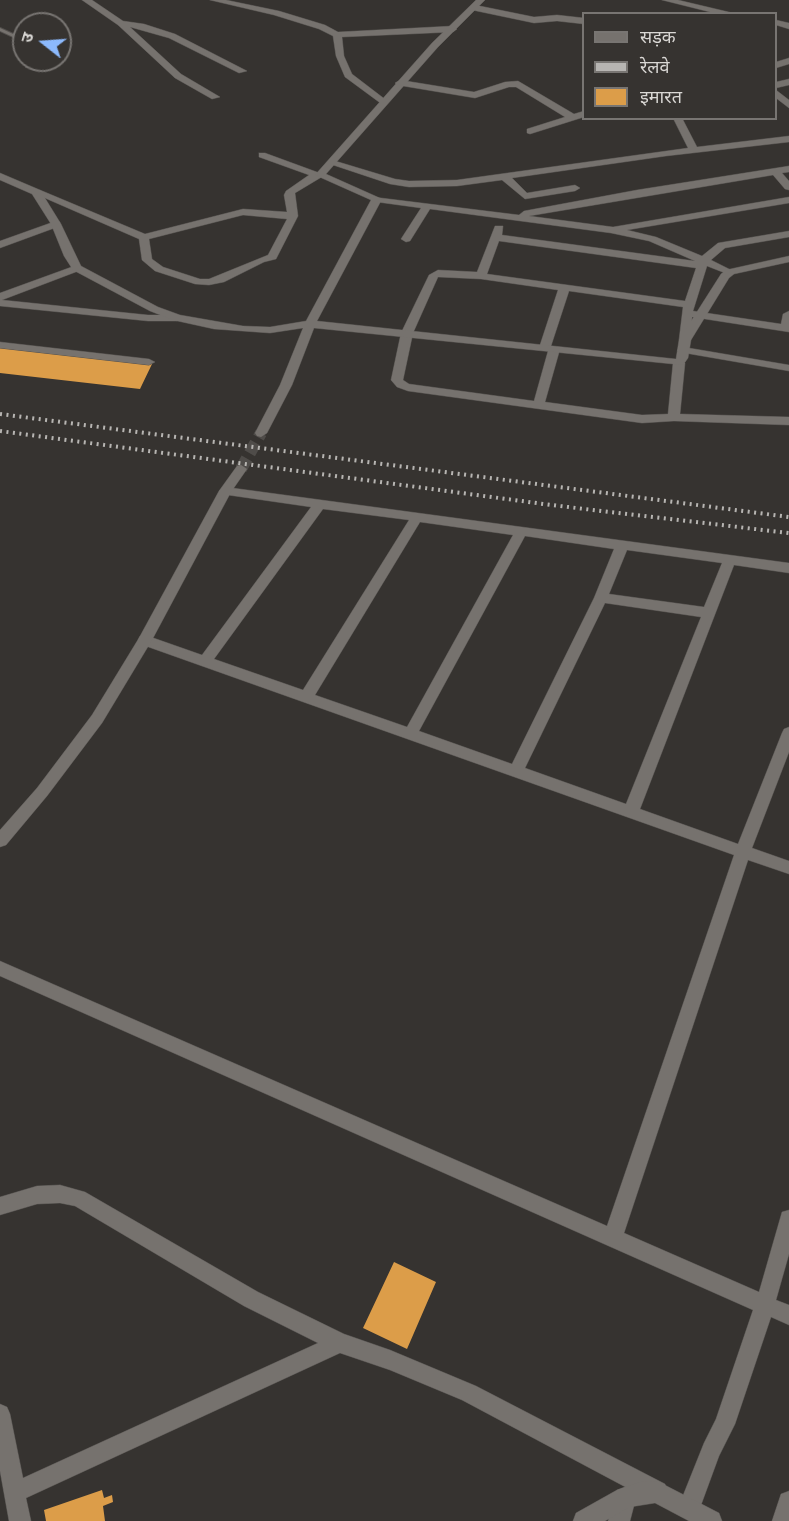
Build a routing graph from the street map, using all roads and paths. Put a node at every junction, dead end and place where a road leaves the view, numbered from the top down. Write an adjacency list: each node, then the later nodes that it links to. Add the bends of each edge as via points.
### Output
1 (86, 0): 7 (street)
2 (214, 0): 9 (street, via 276,13 322,27)
3 (666, 0): 5 (street)
4 (478, 4): 6 (street, via 534,20); 8 (street)
5 (724, 12)
6 (582, 21)
7 (122, 23): 10 (street, via 172,36); 13 (street, via 178,76)
8 (453, 29): 9 (street); 11 (street)
9 (337, 36): 14 (street, via 348,75)
10 (242, 71)
11 (400, 83): 14 (street); 17 (street, via 475,95 518,84)
12 (777, 94): 15 (street)
13 (215, 97)
14 (383, 102): 23 (street)
15 (789, 105)
16 (582, 114): 17 (street)
17 (572, 117): 19 (street)
18 (678, 120): 21 (street)
19 (530, 131)
20 (789, 139): 21 (street)
21 (694, 150): 28 (street)
22 (262, 155): 26 (street)
23 (332, 163): 26 (street); 28 (street, via 409,184)
24 (789, 169): 25 (street)
25 (776, 171): 29 (street); 36 (street)
26 (318, 174): 32 (street); 35 (street, via 291,191)
27 (0, 176): 31 (street)
28 (505, 177): 30 (street, via 525,196)
29 (789, 187)
30 (575, 188)
31 (36, 192): 37 (street); 40 (street)
32 (377, 199): 34 (street); 56 (street)
33 (789, 200): 38 (street)
34 (427, 206): 36 (street); 42 (street)
35 (293, 216): 40 (street, via 243,212); 40 (street, via 272,257 209,282 151,265)
36 (508, 216): 38 (street); 41 (street)
37 (56, 224): 43 (street); 46 (street)
38 (611, 230): 45 (street, via 652,238)
39 (789, 234): 45 (street, via 722,245)
40 (144, 237)
41 (495, 237): 45 (street); 48 (street)
42 (406, 239)
43 (0, 245)
44 (789, 259): 47 (street)
45 (703, 262): 47 (street); 52 (street)
46 (77, 268): 50 (street); 55 (street, via 92,279)
47 (730, 272): 54 (street)
48 (481, 276): 49 (street); 58 (street, via 445,272 434,275)
49 (565, 286): 52 (street); 61 (street)
50 (0, 297)
51 (0, 303): 55 (street)
52 (689, 309): 54 (street); 60 (street)
53 (789, 314): 57 (street)
54 (700, 315): 57 (street); 60 (street)
55 (177, 318): 56 (street, via 243,329 270,330)
56 (310, 324): 58 (street); 68 (street, via 286,385)
57 (788, 329)
58 (407, 333): 61 (street); 65 (street, via 397,380 401,385)
59 (0, 345): 62 (street)
60 (684, 345): 63 (street); 64 (street)
61 (549, 348): 63 (street); 65 (street)
62 (149, 362)
63 (679, 363): 66 (street)
64 (789, 368)
65 (538, 406): 66 (street, via 642,419)
66 (674, 417): 67 (street)
67 (789, 421)
68 (261, 433)
69 (241, 469): 70 (street)
70 (225, 491): 71 (street); 79 (street)
71 (320, 503): 72 (street); 80 (street)
72 (417, 517): 73 (street); 81 (street)
73 (521, 532): 74 (street); 83 (street)
74 (622, 546): 75 (street); 77 (street)
75 (730, 559): 76 (street); 78 (street)
76 (789, 568)
77 (601, 598): 78 (street); 84 (street)
78 (710, 613): 85 (street)
79 (145, 640): 80 (street); 86 (street, via 72,754)
80 (205, 661): 81 (street)
81 (306, 697): 83 (street)
82 (789, 733): 87 (street)
83 (410, 734): 84 (street)
84 (516, 771): 85 (street)
85 (631, 812): 87 (street)
86 (0, 842)
87 (743, 851): 88 (street); 92 (street)
88 (789, 868)
89 (0, 968): 92 (street)
90 (0, 1206): 95 (street, via 38,1195 78,1198 250,1299)
91 (789, 1219): 93 (street)
92 (613, 1236): 93 (street)
93 (765, 1305): 94 (street); 101 (street, via 725,1424)
94 (789, 1316)
95 (340, 1344): 97 (street, via 469,1393); 98 (street)
96 (0, 1414): 98 (street)
97 (657, 1492): 99 (street); 101 (street)
98 (15, 1493): 102 (street)
99 (625, 1498): 103 (street); 104 (street)
100 (789, 1502): 106 (street)
101 (688, 1508): 105 (street)
102 (20, 1521)
103 (584, 1521)
104 (619, 1521)
105 (711, 1521)
106 (783, 1521)

